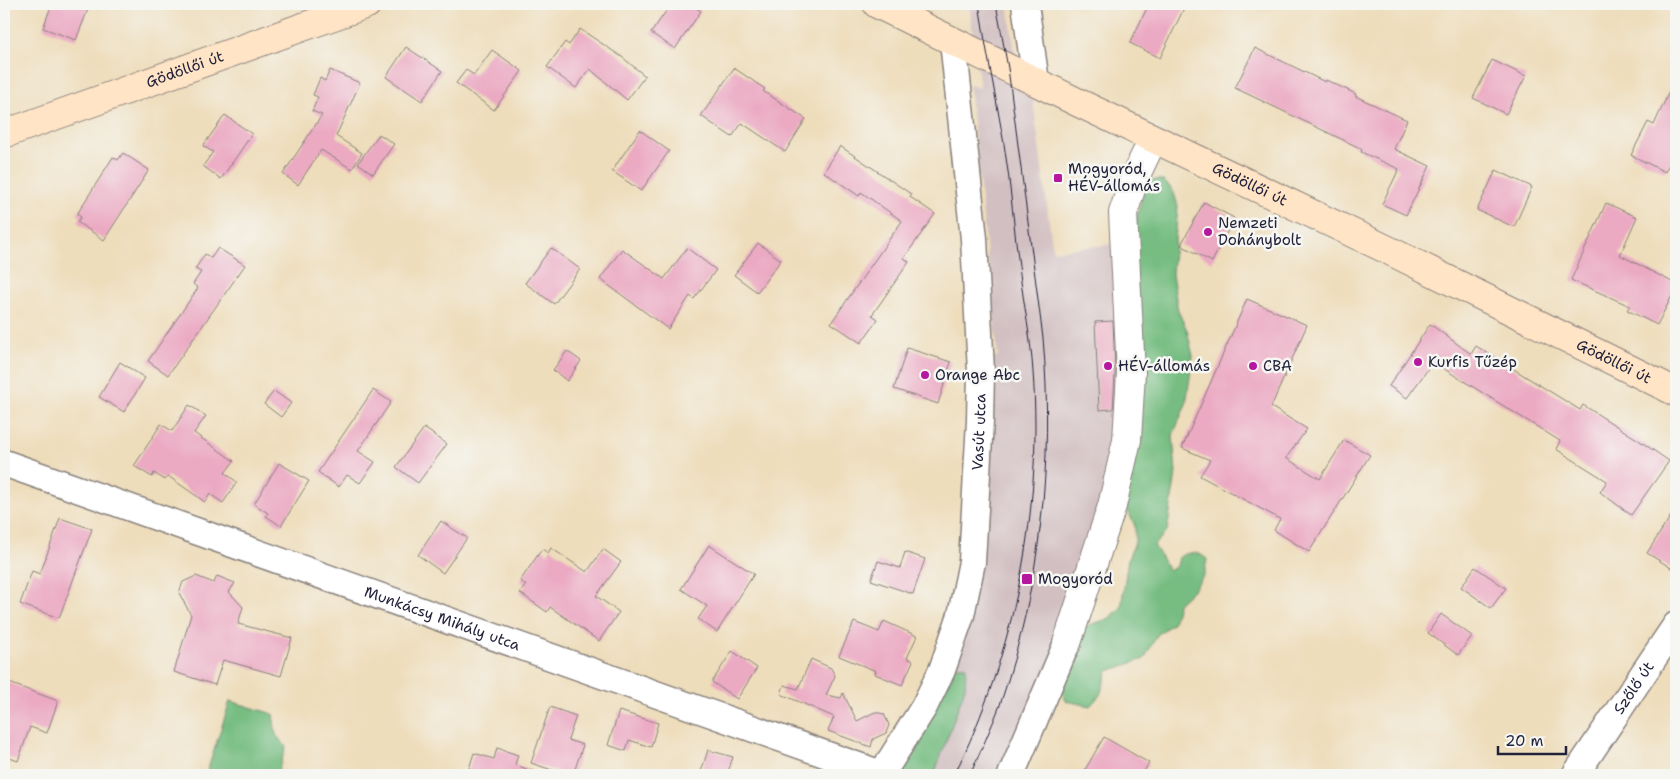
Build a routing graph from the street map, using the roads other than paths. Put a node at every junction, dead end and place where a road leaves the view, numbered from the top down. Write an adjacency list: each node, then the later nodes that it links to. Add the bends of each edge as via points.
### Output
1 (367, 4): 6 (main road, Gödöllői út)
2 (877, 4): 4 (main road, Gödöllői út)
3 (1025, 4): 5 (street)
4 (953, 41): 5 (main road, Gödöllői út); 12 (street, Vasút utca, via 974,239 982,371 972,562 961,615 942,670 924,707)
5 (1036, 82): 7 (main road, Gödöllői út)
6 (4, 134)
7 (1153, 139): 8 (main road, Gödöllői út); 11 (street, via 1122,213 1131,373 1128,440 1112,506)
8 (1676, 392)
9 (4, 463): 12 (street, Munkácsy Mihály utca)
10 (1676, 625): 14 (street, Szőlő út)
11 (1067, 643): 13 (street)
12 (881, 775)
13 (1011, 775)
14 (1575, 775)

